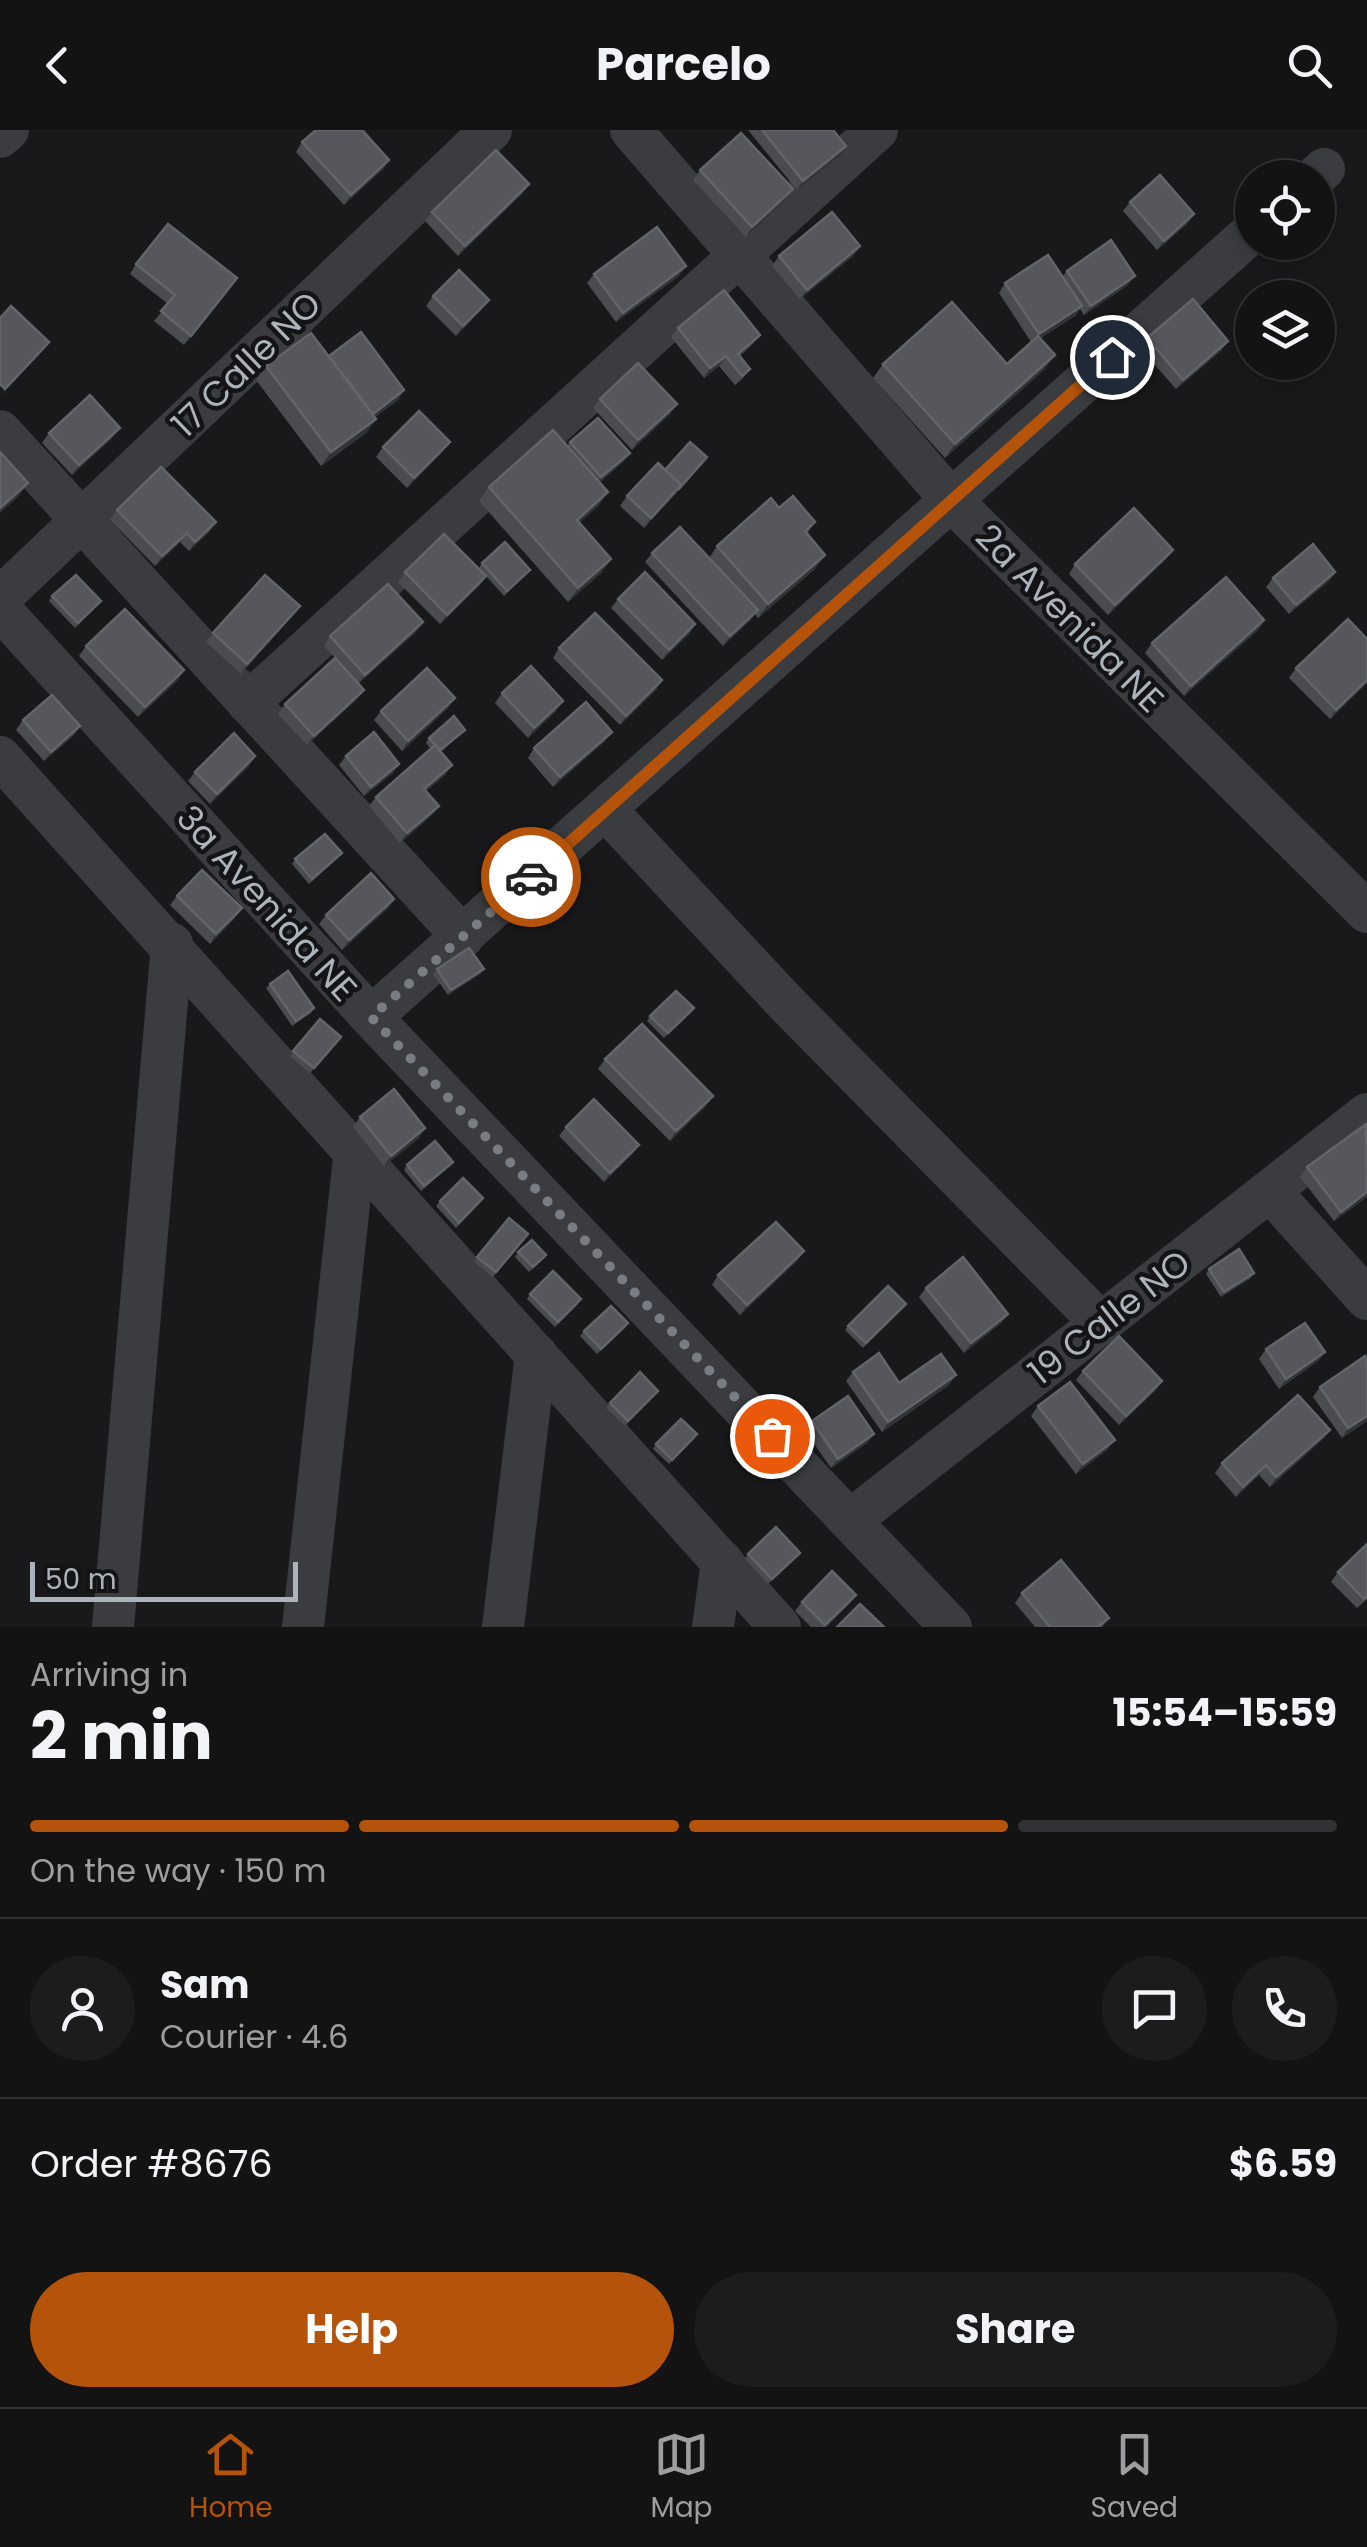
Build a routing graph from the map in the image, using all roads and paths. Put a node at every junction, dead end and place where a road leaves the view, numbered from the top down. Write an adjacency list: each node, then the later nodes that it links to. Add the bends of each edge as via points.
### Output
1 (8, 130): 5 (street)
2 (490, 130): 10 (street, 17 Calle NO)
3 (631, 130): 7 (street, 2a Avenida NE)
4 (876, 130): 7 (street)
5 (0, 137)
6 (1235, 247): 9 (street)
7 (744, 256): 9 (street, 2a Avenida NE); 13 (street)
8 (0, 431): 10 (street)
9 (954, 502): 15 (street); 16 (street, 2a Avenida NE)
10 (81, 521): 11 (street, 17 Calle NO); 13 (street)
11 (0, 598)
12 (0, 609): 19 (street, 3a Avenida NE)
13 (248, 703): 17 (street)
14 (0, 756): 18 (street)
15 (606, 810): 17 (street); 24 (street)
16 (1367, 912)
17 (463, 937): 19 (street)
18 (172, 944): 21 (street); 28 (street)
19 (371, 1017): 26 (street, 3a Avenida NE)
20 (1367, 1114): 22 (street, 19 Calle NO)
21 (354, 1149): 25 (street); 29 (street)
22 (1270, 1192): 23 (street); 24 (street, 19 Calle NO)
23 (1367, 1300)
24 (1101, 1323): 26 (street, 19 Calle NO)
25 (536, 1354): 27 (street); 30 (street)
26 (852, 1520): 33 (street, 3a Avenida NE)
27 (722, 1561): 31 (street); 32 (street)
28 (113, 1627)
29 (303, 1627)
30 (502, 1627)
31 (713, 1627)
32 (780, 1627)
33 (951, 1627)

